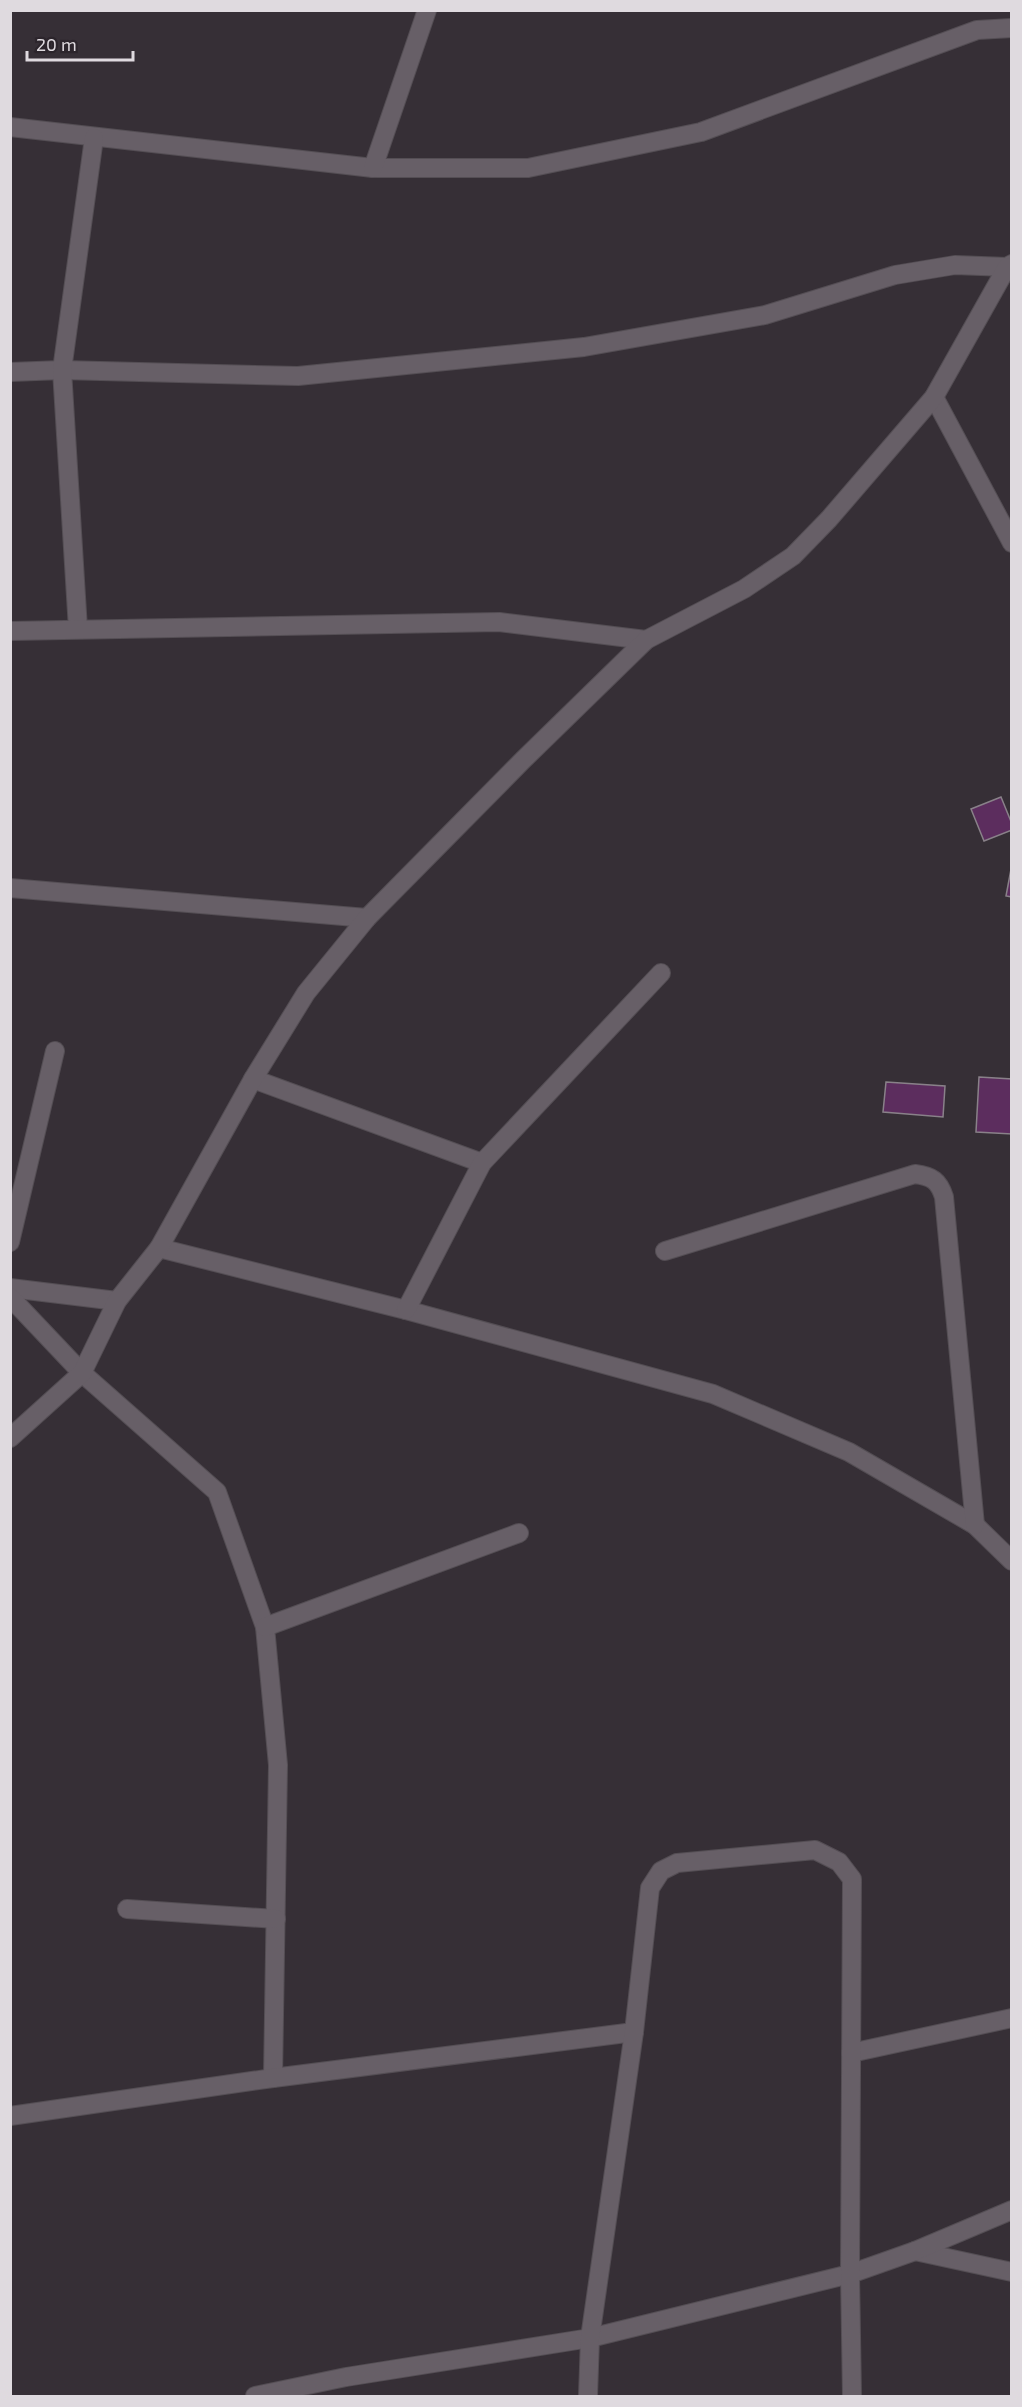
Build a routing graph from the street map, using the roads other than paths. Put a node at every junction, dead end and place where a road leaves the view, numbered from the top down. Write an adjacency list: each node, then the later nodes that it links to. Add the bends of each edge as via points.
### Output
1 (427, 10): 5 (street)
2 (1011, 28): 5 (street, via 977,30 701,132 528,168)
3 (10, 127): 4 (street)
4 (94, 138): 5 (street); 7 (street)
5 (373, 168)
6 (1009, 265): 7 (street, via 955,265 895,275 765,315 585,347 298,376); 9 (street)
7 (62, 370): 8 (street); 11 (street)
8 (10, 372)
9 (934, 397): 10 (street); 13 (street, via 793,556 744,589)
10 (1011, 543)
11 (78, 629): 12 (street); 13 (street, via 499,622)
12 (10, 631)
13 (646, 640): 15 (street)
14 (10, 888): 15 (street)
15 (367, 918): 18 (street, via 306,993)
16 (661, 973): 19 (street)
17 (55, 1052): 20 (street)
18 (253, 1080): 19 (street); 21 (street)
19 (482, 1163): 26 (street)
20 (10, 1242)
21 (159, 1248): 25 (street); 26 (street)
22 (665, 1251): 29 (street, via 915,1174 930,1176 941,1186 944,1197)
23 (10, 1287): 25 (street)
24 (10, 1297): 27 (street)
25 (117, 1301): 27 (street)
26 (406, 1310): 29 (street, via 713,1394 849,1452)
27 (82, 1373): 28 (street); 32 (street, via 217,1492)
28 (10, 1438)
29 (975, 1525): 31 (street)
30 (519, 1533): 32 (street)
31 (1011, 1561)
32 (266, 1627): 34 (street, via 278,1765)
33 (127, 1909): 34 (street)
34 (276, 1919): 38 (street)
35 (1011, 2018): 37 (street)
36 (634, 2032): 37 (street, via 650,1888 661,1871 677,1863 814,1850 839,1862 852,1879); 38 (street); 44 (street)
37 (851, 2053): 43 (street)
38 (273, 2078): 39 (street)
39 (10, 2116)
40 (1011, 2210): 41 (street)
41 (915, 2251): 42 (street); 43 (street)
42 (1011, 2272)
43 (850, 2274): 44 (street); 47 (street)
44 (590, 2338): 45 (street, via 346,2377); 46 (street)
45 (255, 2397)
46 (588, 2397)
47 (852, 2397)

